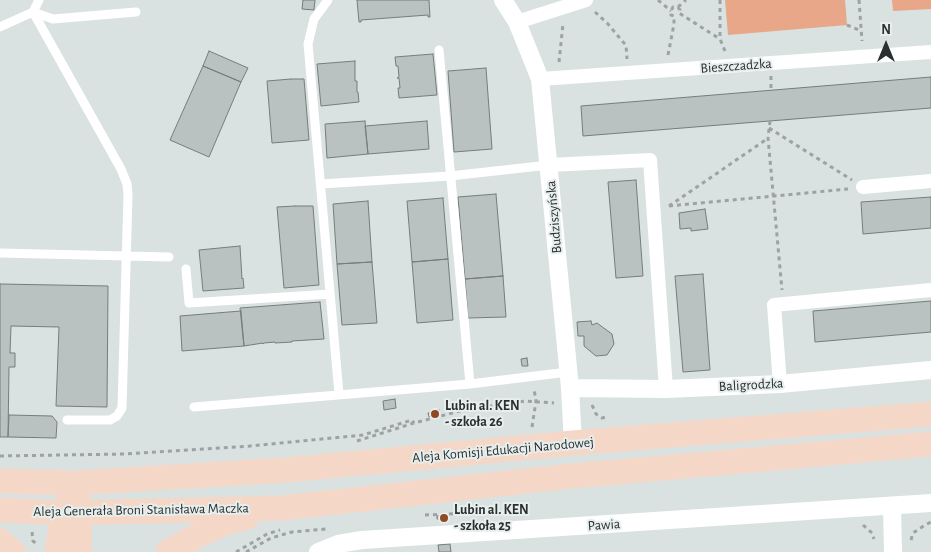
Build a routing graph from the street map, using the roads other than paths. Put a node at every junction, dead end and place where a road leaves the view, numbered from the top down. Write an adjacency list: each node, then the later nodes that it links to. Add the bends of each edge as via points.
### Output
1 (39, 0): 5 (lane)
2 (328, 0): 15 (lane, via 314,19 308,44)
3 (503, 0): 7 (street, Budziszyńska)
4 (578, 2): 7 (street)
5 (33, 12): 6 (lane, via 53,20); 8 (lane); 18 (lane, via 127,184)
6 (136, 12)
7 (518, 22): 11 (street, Budziszyńska)
8 (0, 27)
9 (440, 50): 13 (lane)
10 (931, 52): 11 (street, Bieszczadzka)
11 (540, 79): 12 (street, Budziszyńska)
12 (549, 165): 13 (lane); 24 (street, Budziszyńska); 27 (street, via 650,160)
13 (450, 176): 15 (lane); 25 (lane)
14 (931, 181): 16 (street)
15 (321, 184): 22 (lane)
16 (864, 187)
17 (0, 253): 18 (lane)
18 (127, 256): 19 (lane); 31 (lane, via 122,408 110,420)
19 (169, 257)
20 (186, 268): 22 (lane, via 189,303)
21 (931, 290): 26 (street, via 774,305)
22 (330, 294): 28 (lane)
23 (931, 370): 26 (street, Baligrodzka)
24 (569, 380): 25 (lane); 27 (street, Baligrodzka); 32 (street, Budziszyńska)
25 (470, 384): 28 (lane)
26 (780, 384): 27 (street, Baligrodzka)
27 (666, 389)
28 (339, 394): 29 (lane)
29 (194, 407)
30 (931, 414): 32 (main road, Aleja Komisji Edukacji Narodowej)
31 (67, 420)
32 (573, 443): 35 (main road, Aleja Komisji Edukacji Narodowej, via 285,470)
33 (931, 444): 38 (main road, via 572,476)
34 (0, 481): 35 (main road, Aleja Generała Broni Stanisława Maczka)
35 (76, 482): 40 (main road)
36 (931, 503): 37 (street, Pawia)
37 (892, 506): 42 (street); 47 (street, Pawia, via 362,540)
38 (281, 508): 40 (main road, Aleja Generała Broni Stanisława Maczka); 46 (main road, via 231,521)
39 (0, 510): 40 (main road, Aleja Generała Broni Stanisława Maczka)
40 (72, 513): 44 (main road); 45 (main road)
41 (0, 541): 43 (main road)
42 (900, 550)
43 (13, 552)
44 (57, 552)
45 (79, 552)
46 (168, 552)
47 (318, 552)

